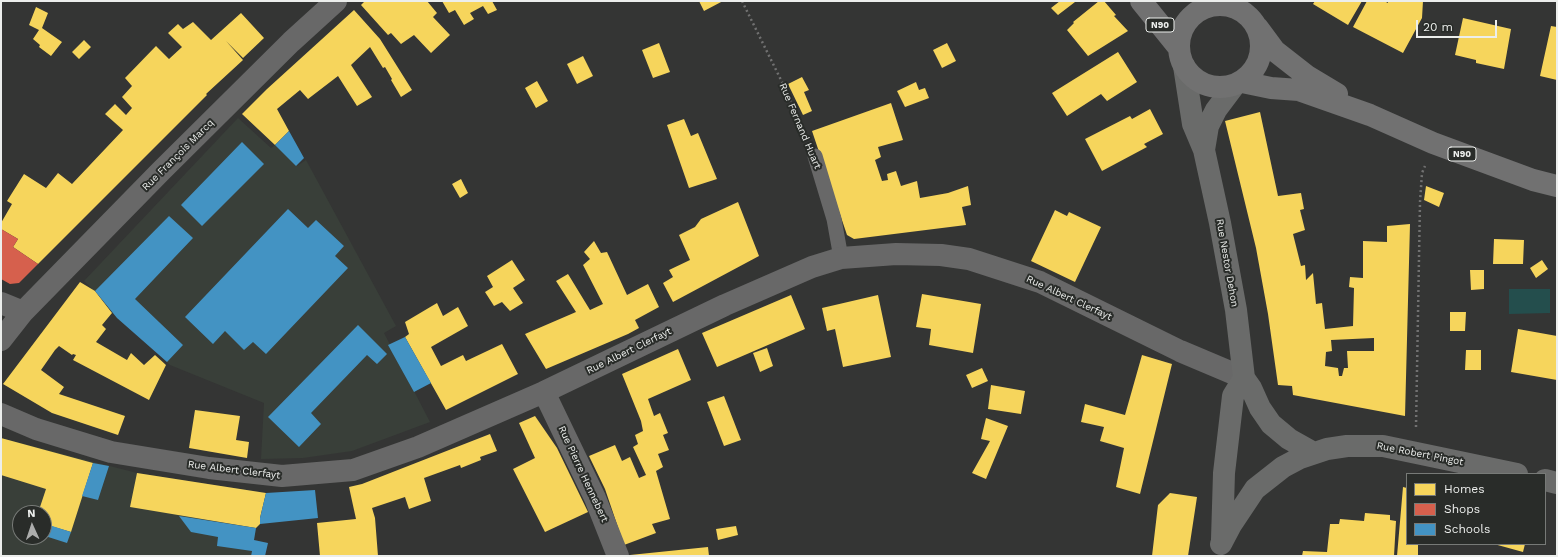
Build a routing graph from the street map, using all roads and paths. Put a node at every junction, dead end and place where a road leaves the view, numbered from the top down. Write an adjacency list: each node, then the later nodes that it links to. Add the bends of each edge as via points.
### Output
1 (336, 1): 15 (street, Rue François Marcq, via 280,53)
2 (742, 1): 11 (path, Rue Fernand Huart)
3 (1141, 1): 6 (main road, N90)
4 (1205, 3): 5 (main road, via 1238,9); 6 (main road, via 1187,22 1180,36)
5 (1256, 25): 7 (main road, via 1261,40 1261,56 1254,71); 8 (main road, N90, via 1280,55 1307,76)
6 (1182, 57): 7 (main road, via 1193,77 1205,85 1220,88); 10 (street, Rue Nestor Dehon, via 1193,124)
7 (1238, 84): 8 (main road, N90, via 1299,90); 10 (street, Rue Nestor Dehon, via 1216,110 1208,126)
8 (1370, 115): 9 (main road, N90)
9 (1433, 143): 12 (main road, N90, via 1533,180); 20 (path, via 1422,173 1421,189)
10 (1204, 150): 17 (street, Rue Nestor Dehon, via 1236,310)
11 (815, 156): 13 (lane, Rue Fernand Huart, via 834,219)
12 (1557, 186)
13 (841, 258): 17 (street, Rue Albert Clerfayt, via 896,254 941,255 969,259 996,267 1040,282 1180,351); 18 (street, Rue Albert Clerfayt, via 812,267 725,305)
14 (1, 303): 15 (street)
15 (23, 312): 16 (street, Rue François Marcq)
16 (1, 340)
17 (1244, 378): 21 (street, Rue Nestor Dehon, via 1271,424 1289,439); 25 (street, via 1233,396)
18 (544, 392): 19 (street, Rue Albert Clerfayt, via 418,447 353,470 282,476 209,468 111,452 36,429); 26 (street, Rue Pierre Hennebert, via 595,498)
19 (1, 414)
20 (1416, 452): 21 (street, Rue Robert Pingot, via 1366,445); 22 (street, Rue Robert Pingot)
21 (1314, 453): 25 (street, Rue Robert Pingot, via 1283,467 1255,489 1234,520)
22 (1512, 473)
23 (1546, 480): 24 (street)
24 (1557, 483)
25 (1219, 550)
26 (618, 556)

